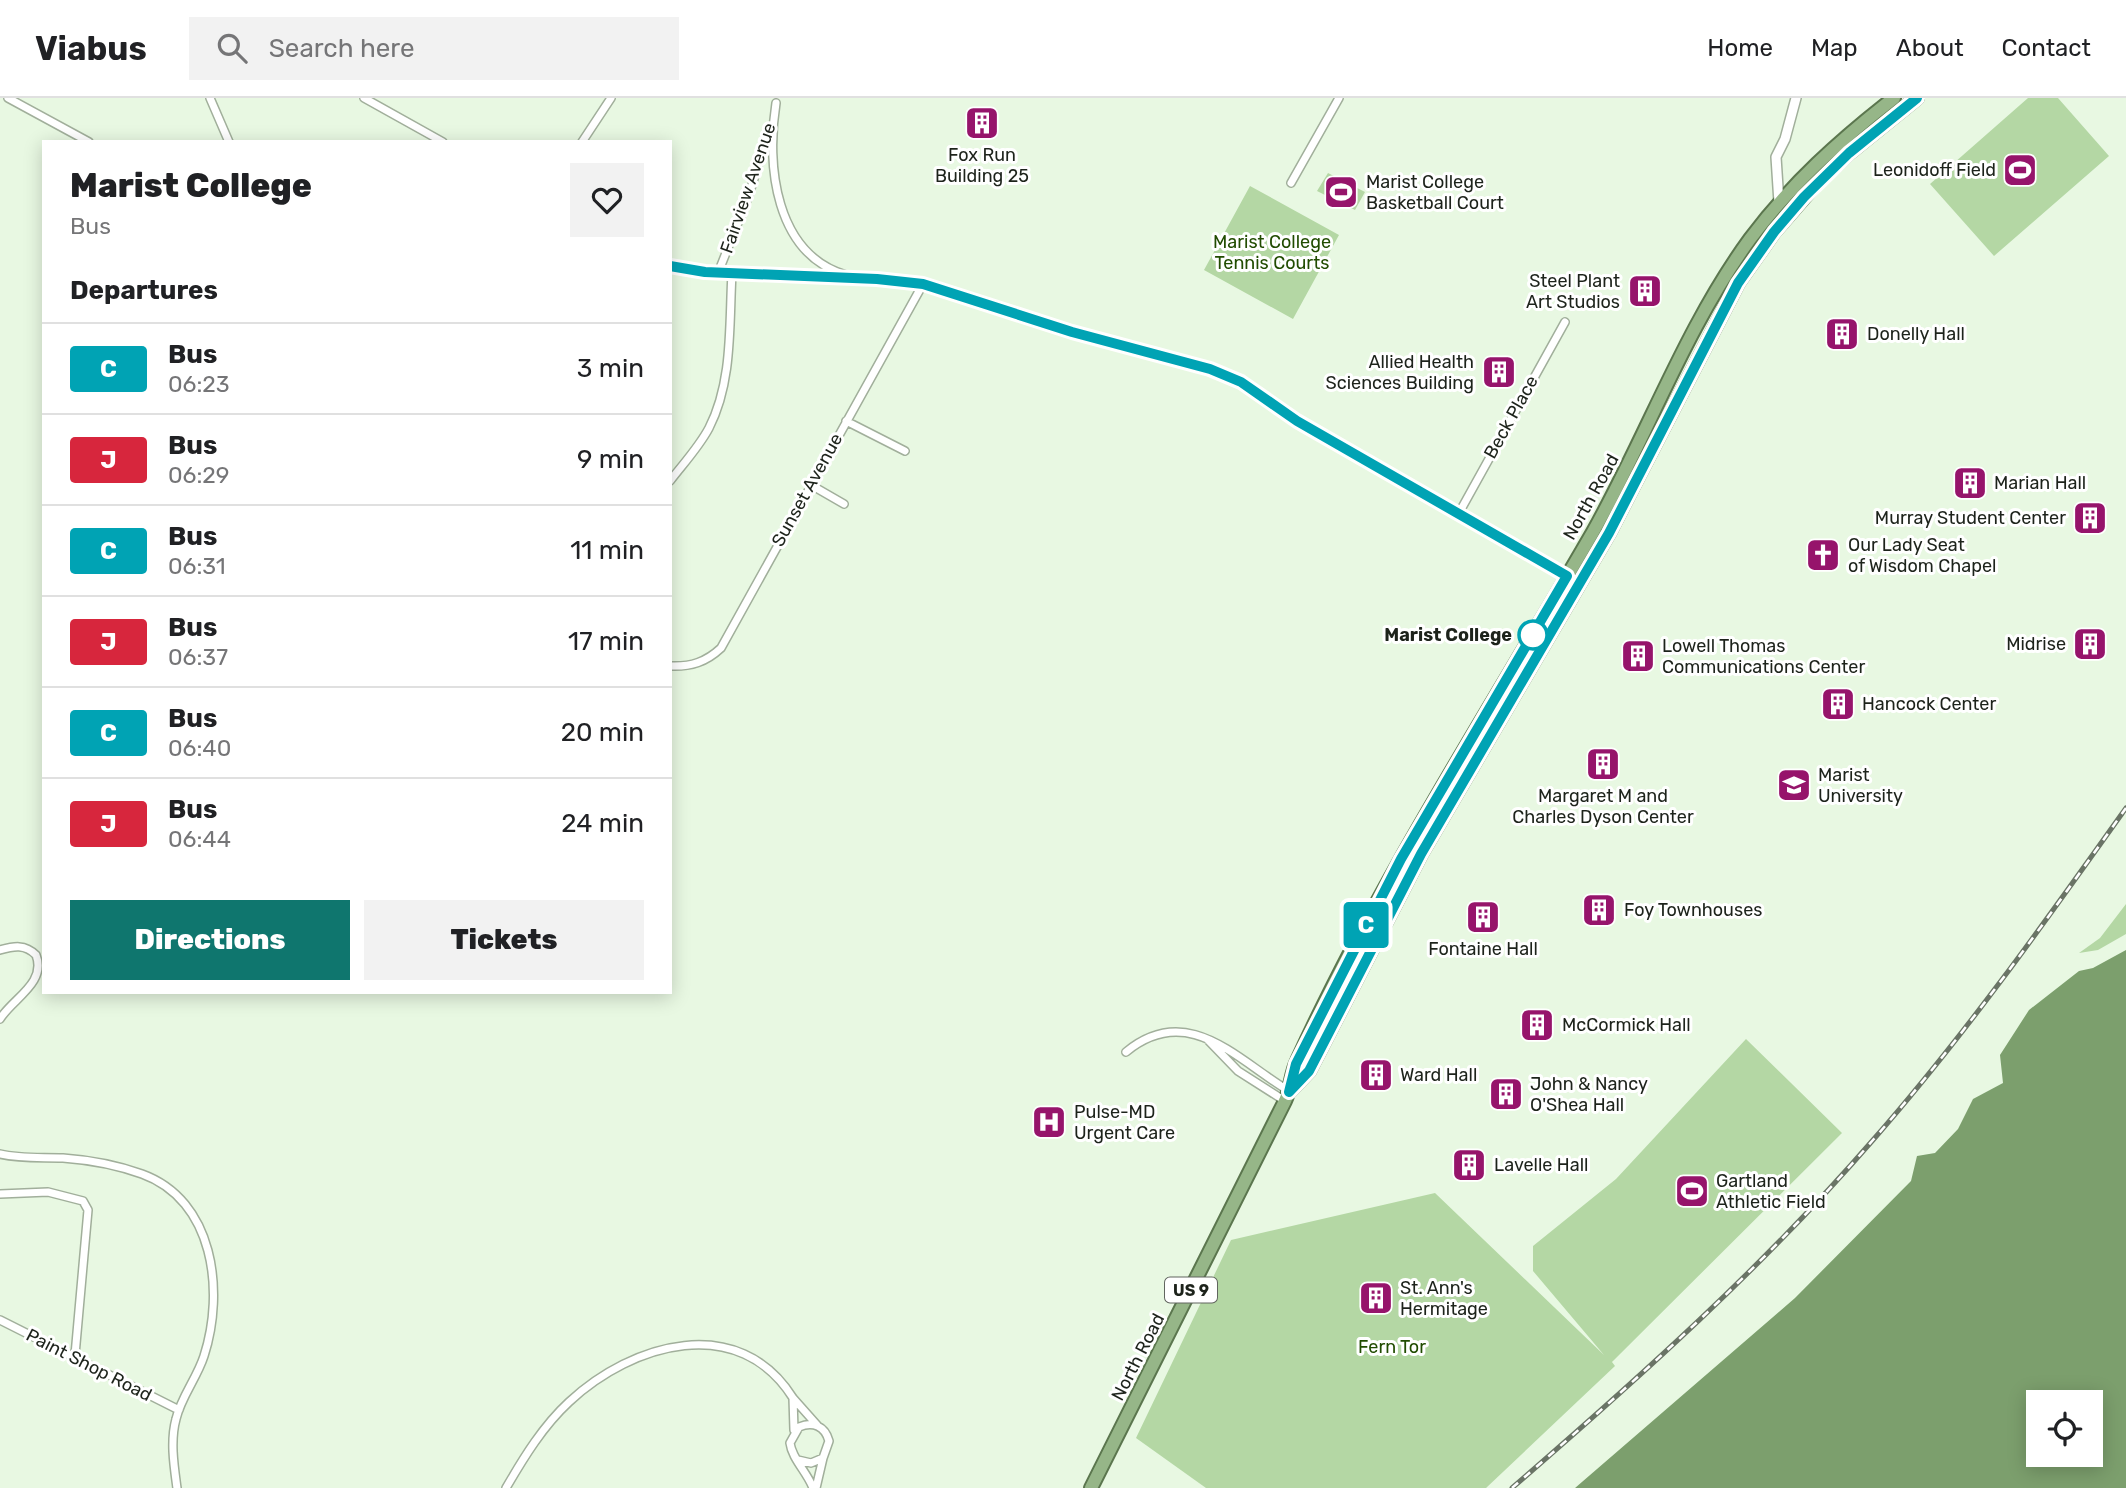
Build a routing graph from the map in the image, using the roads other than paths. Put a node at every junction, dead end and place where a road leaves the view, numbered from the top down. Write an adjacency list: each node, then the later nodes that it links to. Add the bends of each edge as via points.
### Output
1 (8, 98): 10 (street)
2 (211, 98): 11 (street)
3 (364, 98): 12 (street)
4 (611, 98): 13 (street)
5 (1339, 98): 14 (street)
6 (1796, 98): 15 (street, via 1776,163)
7 (1894, 98): 15 (highway, US 9, via 1834,147)
8 (1917, 98): 29 (highway, North Road / US 9, via 1837,163 1784,220 1730,297)
9 (777, 101): 17 (street, Fairview Avenue, via 749,195); 19 (street, Fairview Avenue, via 773,172 787,223 822,265)
10 (85, 140)
11 (228, 140)
12 (439, 140)
13 (583, 140)
14 (1291, 183)
15 (1779, 203): 28 (highway, North Road / US 9, via 1716,292)
16 (672, 266): 17 (street)
17 (718, 273): 18 (street)
18 (732, 273): 19 (street); 24 (street, Fairview Avenue, via 728,356 720,402 708,430)
19 (860, 278): 20 (street)
20 (923, 284): 22 (street, Sunset Avenue); 27 (street, via 1231,376 1289,416)
21 (1565, 322): 27 (street, Beck Place)
22 (846, 421): 23 (street); 25 (street, Sunset Avenue)
23 (905, 451)
24 (672, 478)
25 (811, 485): 26 (street); 30 (street, Sunset Avenue, via 721,648 709,660)
26 (844, 504)
27 (1459, 513): 28 (street)
28 (1567, 576): 29 (street); 34 (highway, North Road / US 9, via 1386,886 1296,1064)
29 (1581, 584): 34 (highway, North Road / US 9, via 1421,854 1309,1071)
30 (672, 666)
31 (0, 950): 32 (street, via 27,948 36,955 39,967 31,985)
32 (0, 1019)
33 (1126, 1052): 34 (street, via 1163,1033 1207,1038)
34 (1287, 1096): 48 (highway, North Road / US 9)
35 (0, 1154): 40 (street, via 85,1160 123,1168 157,1180 190,1208 208,1253 212,1312 204,1357)
36 (0, 1195): 38 (street, via 48,1192 83,1201 88,1210)
37 (0, 1320): 38 (street, Paint Shop Road)
38 (75, 1355): 40 (street, Paint Shop Road)
39 (793, 1398): 41 (street); 42 (street); 46 (street, via 766,1368 733,1348 703,1343 658,1352 613,1370 569,1401 537,1438)
40 (179, 1410): 45 (street, via 174,1433)
41 (818, 1425): 42 (street, via 805,1424); 43 (street, via 829,1441)
42 (794, 1431): 44 (street, via 790,1443)
43 (823, 1458): 44 (street, via 811,1463); 47 (street)
44 (798, 1460): 47 (street)
45 (177, 1488)
46 (506, 1488)
47 (815, 1488)
48 (1091, 1488)

